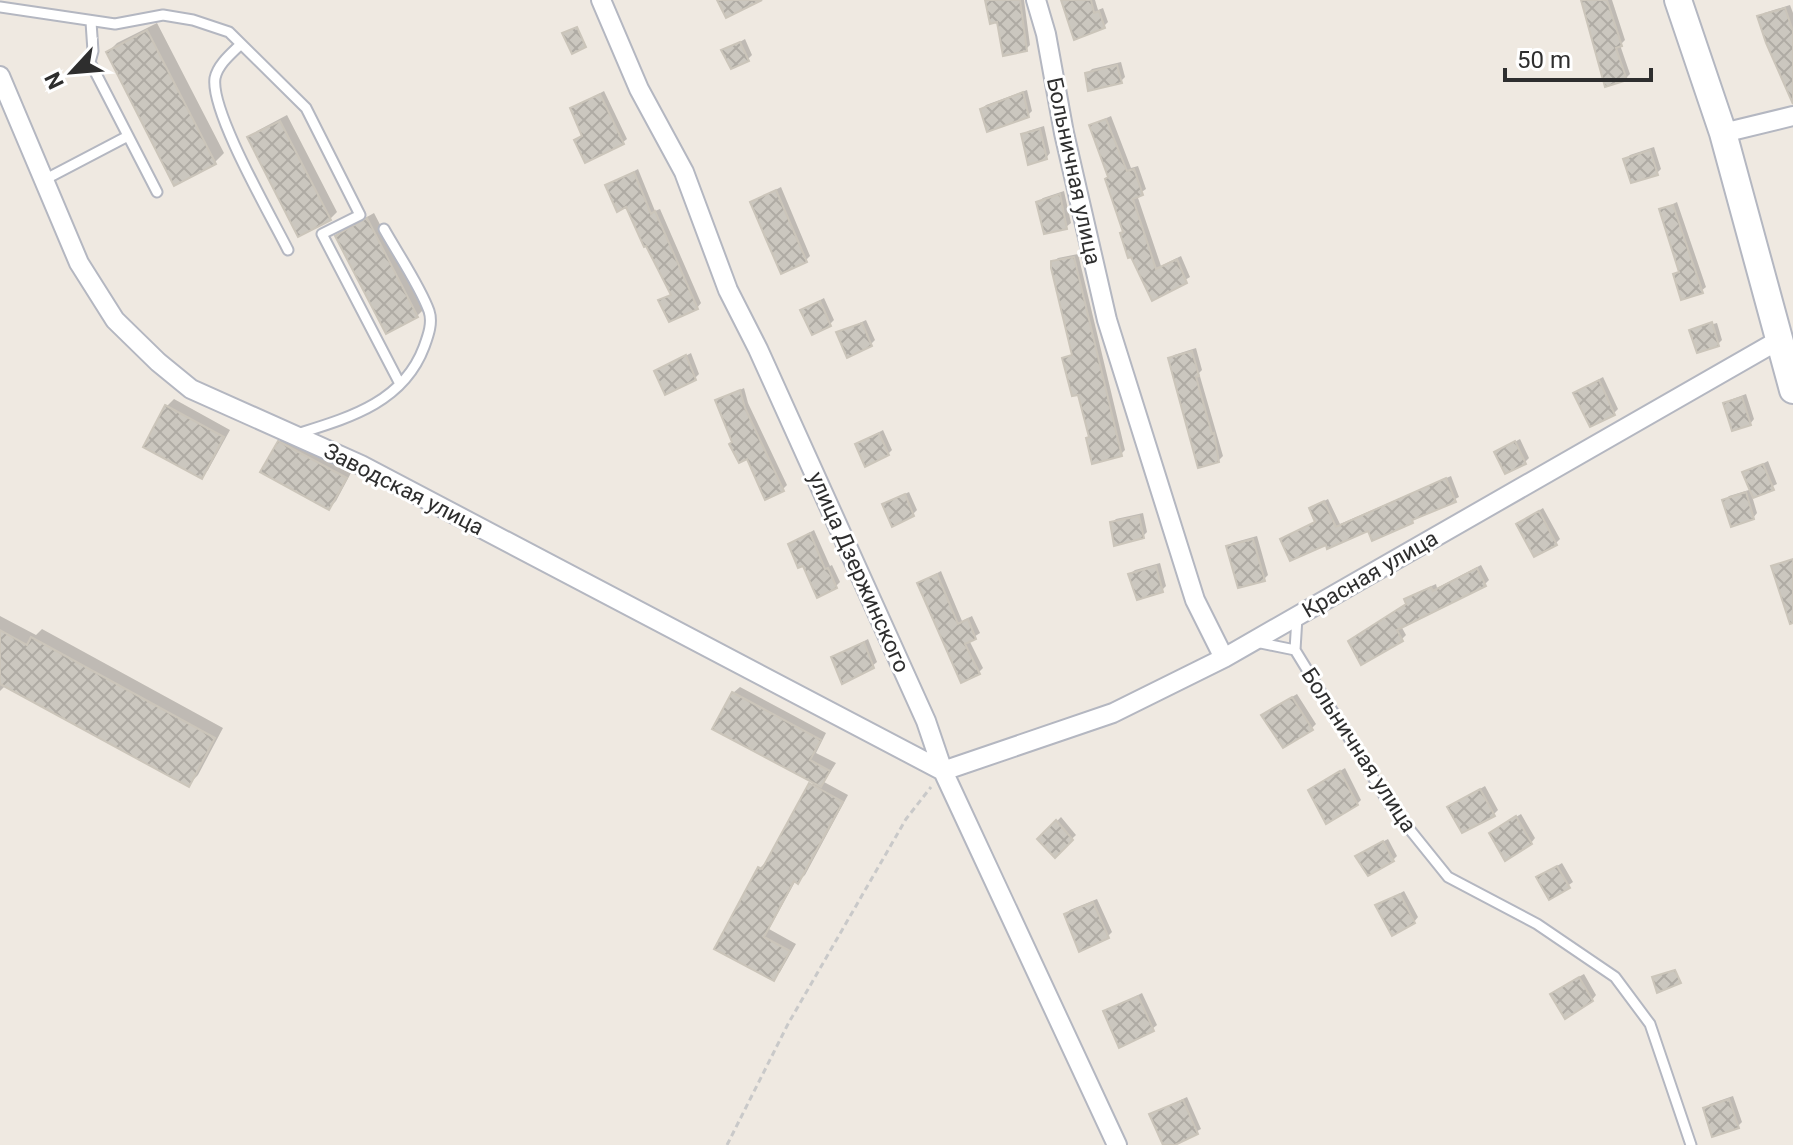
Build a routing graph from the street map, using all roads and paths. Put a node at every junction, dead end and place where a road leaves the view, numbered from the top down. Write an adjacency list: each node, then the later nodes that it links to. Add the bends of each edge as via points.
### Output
1 (601, 0): 23 (street, улица Дзержинского, via 639,89 684,172 728,290 926,721)
2 (1036, 0): 22 (street, Больничная улица, via 1107,320 1195,600)
3 (1678, 0): 9 (main road)
4 (0, 7): 5 (lane)
5 (91, 22): 6 (lane, via 115,24 163,15 229,32); 10 (lane, via 90,62)
6 (241, 44): 14 (lane, via 223,63 215,95); 16 (lane, via 306,108 360,215 322,234)
7 (0, 76): 11 (street, Заводская улица)
8 (1793, 116): 9 (street)
9 (1723, 133): 15 (main road)
10 (128, 136): 11 (lane); 12 (lane)
11 (44, 180): 18 (street, Заводская улица, via 79,263 115,320 191,389)
12 (157, 192)
13 (384, 229): 16 (lane, via 430,313 430,330 416,368)
14 (288, 250)
15 (1779, 340): 17 (main road); 19 (street, Красная улица)
16 (400, 384): 18 (lane, via 360,414)
17 (1793, 390)
18 (294, 435): 23 (street, Заводская улица, via 361,465)
19 (1297, 616): 20 (street, Красная улица); 21 (lane, Больничная улица)
20 (1253, 641): 21 (lane); 22 (street, Красная улица)
21 (1295, 650): 26 (lane, Больничная улица, via 1390,805 1448,877 1537,924 1615,977 1650,1024)
22 (1224, 658): 23 (street, Красная улица, via 1113,713)
23 (943, 771): 24 (path, via 906,819 800,1003); 25 (street, улица Дзержинского)
24 (727, 1145)
25 (1117, 1145)
26 (1691, 1145)

